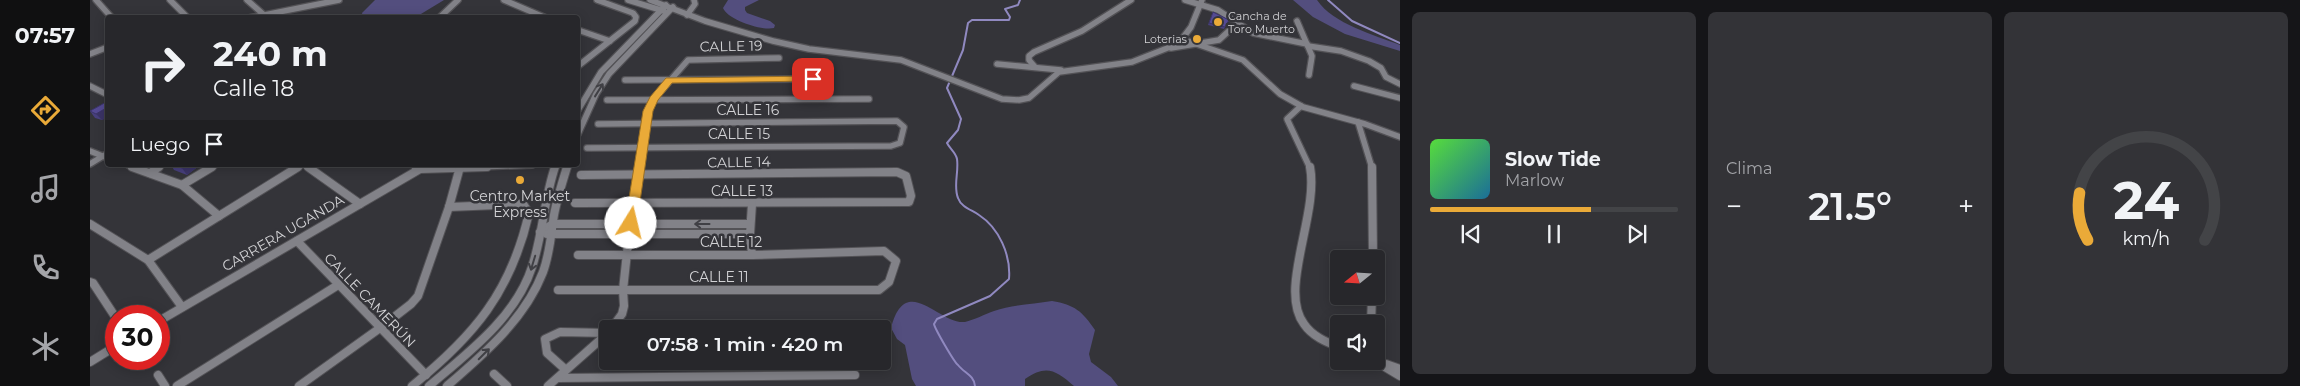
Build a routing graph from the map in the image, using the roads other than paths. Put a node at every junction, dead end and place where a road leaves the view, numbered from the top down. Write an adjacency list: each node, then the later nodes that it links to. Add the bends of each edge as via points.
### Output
1 (96, 0): 20 (street)
2 (170, 0): 21 (street)
3 (247, 0): 18 (street)
4 (339, 0): 13 (street)
5 (458, 0): 23 (street)
6 (504, 0): 24 (street)
7 (597, 0): 29 (street, via 636,17)
8 (628, 0): 16 (street)
9 (650, 0): 15 (street)
10 (694, 0): 19 (street, via 696,4)
11 (1131, 0): 38 (street, via 1082,30 1031,54 1029,60)
12 (1185, 0): 14 (street)
13 (318, 1): 18 (street)
14 (1201, 2): 26 (street); 28 (street, via 1194,23)
15 (666, 5): 16 (street); 17 (street)
16 (661, 10): 17 (street); 53 (street, via 600,72)
17 (671, 10): 19 (street); 57 (street, one-way to 17, via 592,101 609,74)
18 (263, 14): 22 (street)
19 (685, 14): 39 (street, via 801,47 897,59 997,98 1019,100 1032,96)
20 (109, 15)
21 (185, 15)
22 (260, 15)
23 (443, 15)
24 (539, 15)
25 (1297, 21): 31 (street)
26 (1240, 26): 30 (street, via 1232,28 1219,40); 31 (street, via 1260,35)
27 (580, 31): 29 (street)
28 (1182, 39): 30 (street); 33 (street)
29 (610, 41): 36 (street)
30 (1197, 44): 33 (street); 52 (street, via 1243,60 1273,89)
31 (1308, 45): 40 (street, via 1312,61); 44 (street, via 1341,51 1369,61 1381,68 1384,76)
32 (105, 48): 34 (street)
33 (1160, 52): 39 (street, via 1117,65)
34 (90, 54)
35 (779, 58): 43 (street, CALLE 19, via 692,59 685,62)
36 (580, 64)
37 (997, 64): 38 (street)
38 (1036, 67): 39 (street)
39 (1063, 70)
40 (1309, 75)
41 (813, 79): 43 (street)
42 (625, 80): 43 (street)
43 (669, 80): 49 (street)
44 (1400, 84)
45 (90, 86): 47 (street)
46 (1354, 86): 48 (street)
47 (105, 93)
48 (1400, 98)
49 (654, 99): 50 (street); 51 (street); 55 (street)
50 (869, 99)
51 (607, 100)
52 (1301, 106): 54 (street); 112 (street, via 1288,119 1311,172 1305,236 1296,274 1296,296 1300,318 1313,333)
53 (580, 107)
54 (1358, 122): 58 (street); 95 (street, via 1373,171)
55 (646, 123): 56 (street, CALLE 16); 59 (street, CALLE 16, via 897,122 904,127 900,143); 61 (street)
56 (598, 124)
57 (580, 129)
58 (1399, 135)
59 (891, 146): 61 (street, CALLE 15)
60 (587, 148): 61 (street, CALLE 15)
61 (643, 148): 77 (street)
62 (90, 151): 63 (street)
63 (105, 156)
64 (105, 156): 65 (street)
65 (90, 164)
66 (134, 167): 75 (street)
67 (158, 167): 75 (street)
68 (212, 167): 78 (street)
69 (298, 167): 85 (street)
70 (309, 167): 82 (street)
71 (417, 167): 82 (street, CARRERA UGANDA)
72 (460, 167): 84 (street)
73 (555, 167): 90 (street)
74 (567, 167): 88 (street)
75 (150, 173): 78 (street)
76 (581, 175): 77 (street, CALLE 14)
77 (638, 175): 79 (street, CALLE 14, via 897,172 906,176 911,196); 81 (street)
78 (182, 185): 85 (street)
79 (909, 202): 83 (street, CALLE 13)
80 (575, 203): 81 (street, CALLE 13)
81 (634, 203): 83 (street, CALLE 13); 86 (street)
82 (360, 204): 94 (street, CARRERA UGANDA)
83 (752, 204): 89 (street)
84 (449, 207): 109 (street, via 418,296); 121 (street, via 524,204 529,213 524,240 508,280 460,345)
85 (219, 216): 99 (street)
86 (631, 223): 88 (street); 89 (street, one-way to 86); 91 (street)
87 (90, 224): 99 (street)
88 (553, 224): 90 (street); 93 (street)
89 (750, 224): 92 (street)
90 (540, 232): 93 (street); 129 (street, one-way to 129, via 530,272 505,314 470,352)
91 (629, 234): 92 (street); 93 (street); 97 (street)
92 (750, 234): 98 (street)
93 (551, 235): 130 (street, one-way to 93, via 479,359 516,318 542,274)
94 (297, 242): 101 (street, CALLE CAMERÚN); 106 (street, CARRERA UGANDA)
95 (1373, 250)
96 (578, 254): 97 (street, CALLE 12)
97 (628, 254): 98 (street, CALLE 12); 103 (street)
98 (752, 255): 104 (street, CALLE 12, via 884,251 896,261 888,283)
99 (148, 260): 106 (street)
100 (90, 282): 105 (street)
101 (338, 285): 109 (street, CALLE CAMERÚN); 126 (street)
102 (558, 290): 103 (street, CALLE 11)
103 (623, 290): 104 (street, CALLE 11); 108 (street, via 624,306)
104 (880, 290)
105 (107, 305)
106 (182, 307): 107 (street, CARRERA UGANDA)
107 (170, 314)
108 (618, 320)
109 (380, 328): 121 (street, CALLE CAMERÚN); 127 (street)
110 (599, 333): 118 (street, via 560,332 545,339 544,351)
111 (599, 341): 118 (street)
112 (1330, 342)
113 (105, 353): 114 (street)
114 (90, 362)
115 (1385, 364): 117 (street)
116 (1385, 367): 123 (street)
117 (1400, 369)
118 (566, 370): 124 (street)
119 (494, 374): 131 (street)
120 (158, 375): 125 (street)
121 (426, 376): 128 (street)
122 (855, 376): 124 (street)
123 (1400, 376)
124 (558, 378): 132 (street)
125 (165, 386)
126 (177, 386)
127 (299, 386)
128 (412, 386)
129 (428, 386)
130 (447, 386)
131 (506, 386)
132 (548, 386)

